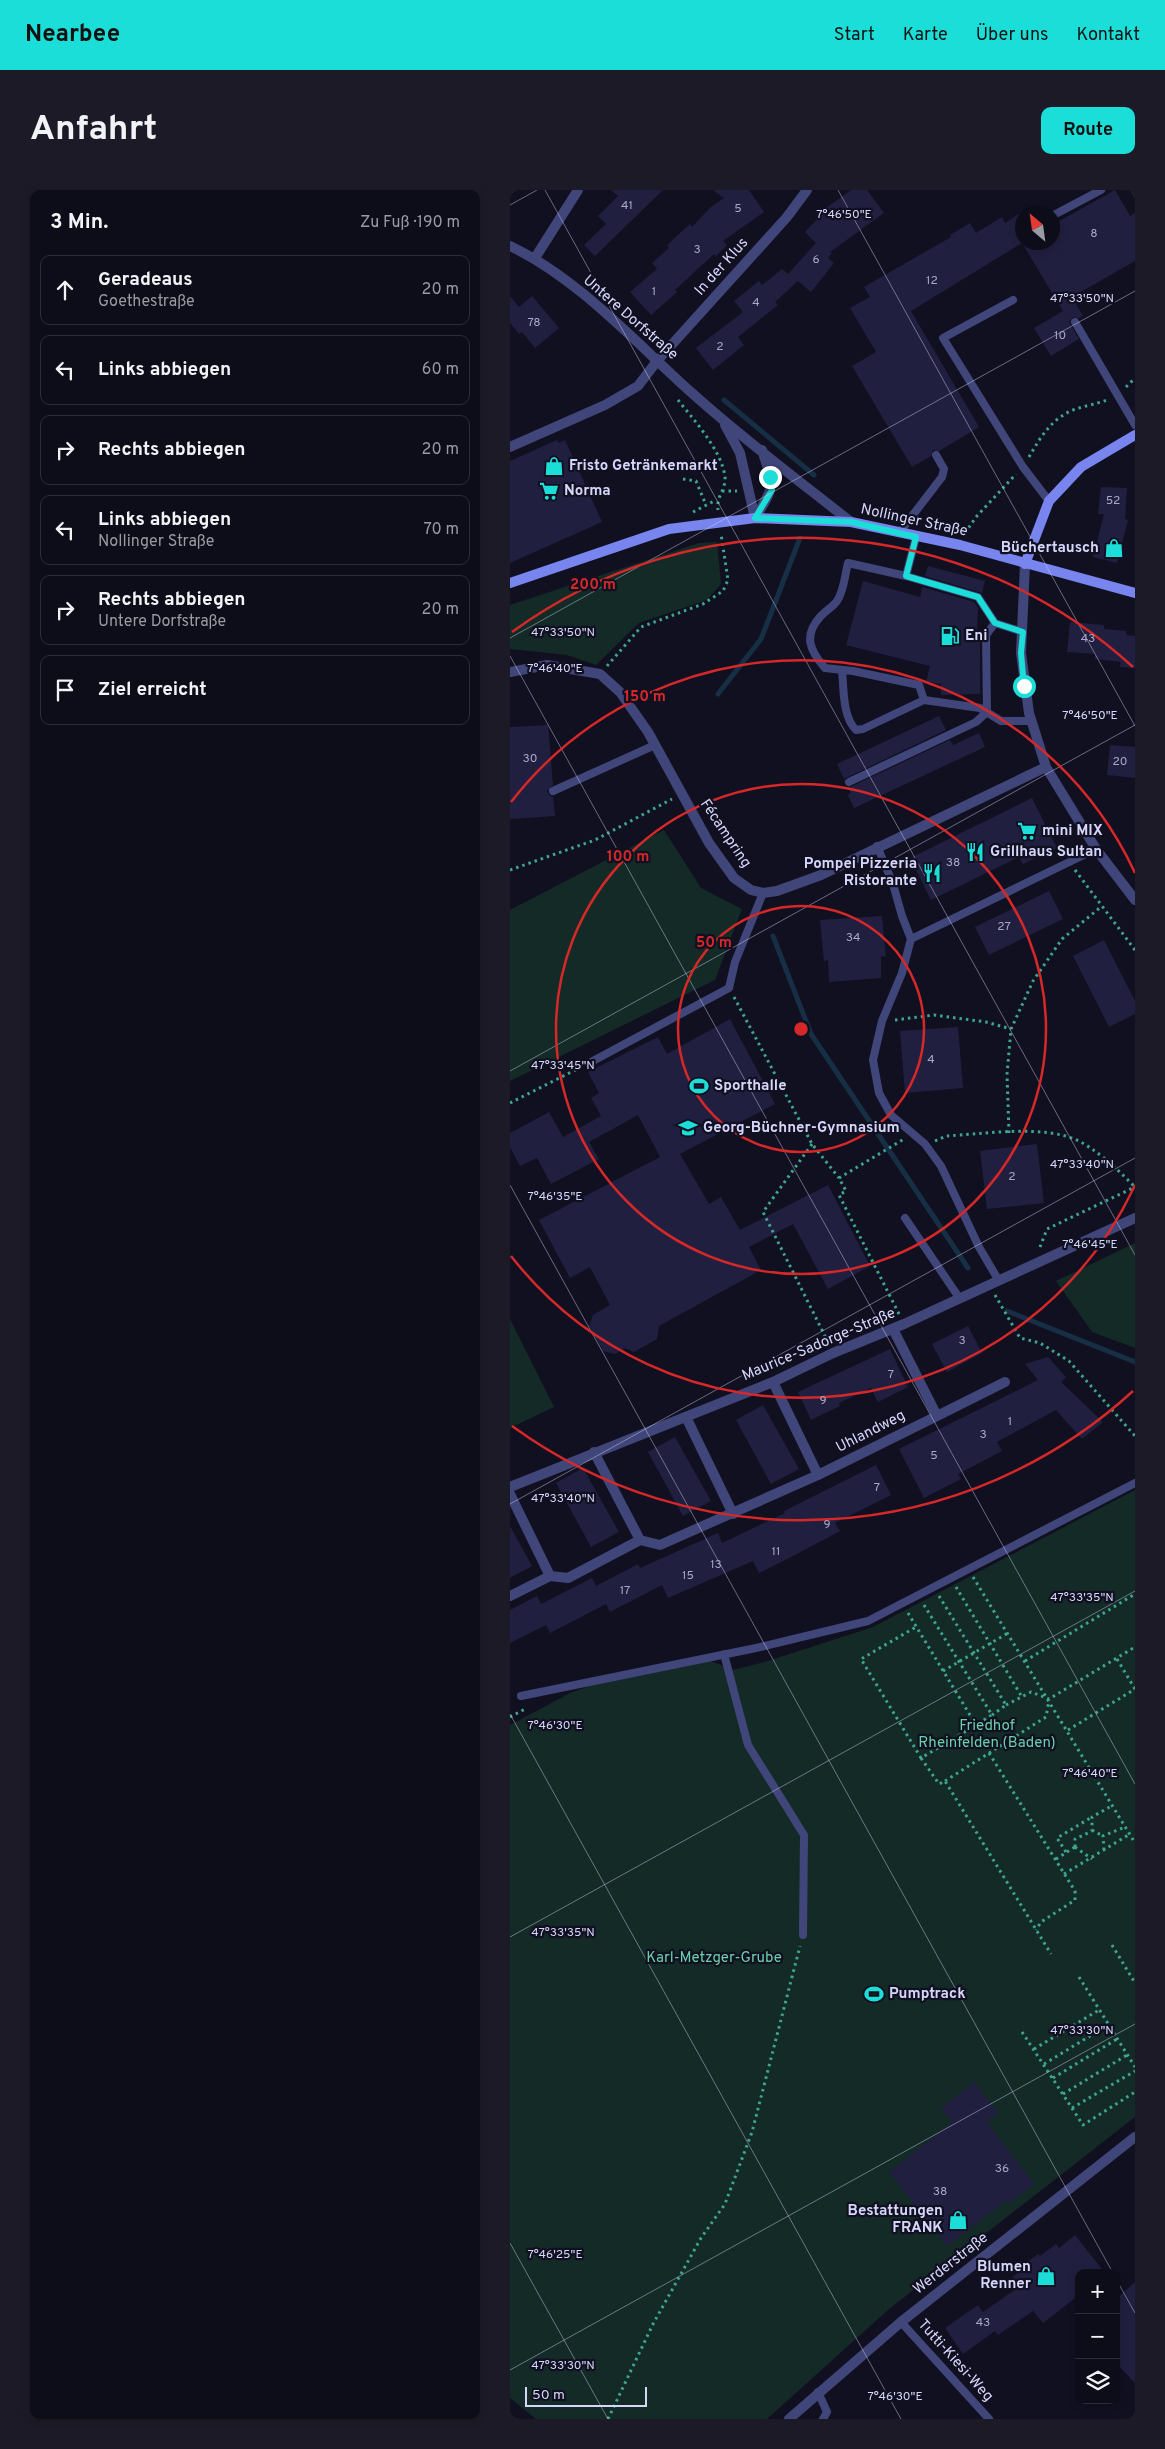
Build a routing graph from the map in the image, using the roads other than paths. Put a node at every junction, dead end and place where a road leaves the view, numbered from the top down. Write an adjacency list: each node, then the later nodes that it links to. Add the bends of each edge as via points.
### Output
1 (578, 190): 6 (street)
2 (807, 190): 9 (street, In der Klus, via 787,217)
3 (1101, 190): 4 (lane)
4 (1060, 212)
5 (510, 246): 6 (street, Untere Dorfstraße)
6 (536, 258): 9 (street, Untere Dorfstraße, via 587,298)
7 (1013, 300): 16 (lane, via 944,338 1023,467)
8 (1075, 322): 11 (lane)
9 (657, 361): 10 (street, Untere Dorfstraße); 13 (street, In der Klus, via 638,386 605,405)
10 (724, 421): 14 (street, Untere Dorfstraße); 17 (street, Untere Dorfstraße, via 740,453)
11 (1135, 425)
12 (1135, 435): 16 (main road, via 1081,467)
13 (510, 446)
14 (762, 450): 17 (street, via 772,490); 18 (street, Untere Dorfstraße)
15 (936, 455): 19 (lane, via 944,469 942,477)
16 (1049, 501): 21 (main road)
17 (755, 518): 18 (main road, Nollinger Straße); 23 (main road, Nollinger Straße, via 669,529)
18 (851, 522): 19 (main road, Nollinger Straße)
19 (899, 533): 20 (main road, Nollinger Straße)
20 (916, 537): 21 (main road, Nollinger Straße, via 960,545); 22 (lane)
21 (1025, 564): 24 (main road, Nollinger Straße); 26 (street)
22 (906, 576): 25 (lane, via 978,597); 27 (lane, via 848,563 838,600 819,618 810,646 825,668)
23 (510, 583)
24 (1135, 593)
25 (995, 623): 26 (lane); 30 (lane, via 986,635)
26 (1023, 632): 31 (street, via 1021,653)
27 (842, 670): 29 (lane, via 919,685); 29 (lane, via 846,713 856,730 863,730)
28 (510, 672): 32 (street, Fécampring, via 547,665 600,674 620,692)
29 (924, 700): 30 (lane, via 980,708)
30 (987, 712): 31 (lane, via 1002,721); 34 (lane, via 976,722)
31 (1032, 721): 33 (street)
32 (655, 745): 35 (lane); 38 (street, Fécampring, via 709,842 734,878 751,890)
33 (1046, 767): 36 (street); 37 (street)
34 (849, 782)
35 (553, 791)
36 (877, 846): 38 (street, via 821,875 777,891); 40 (lane)
37 (1096, 849): 39 (street); 40 (lane)
38 (763, 892): 41 (lane, via 735,962 729,988)
39 (1135, 900)
40 (911, 939): 44 (lane, via 902,973 882,1021 873,1060 879,1093 891,1115 925,1144 941,1166 979,1247)
41 (591, 1062)
42 (905, 1218): 45 (lane)
43 (1135, 1218): 44 (street, Maurice-Sadorge-Straße)
44 (999, 1281): 45 (street, Maurice-Sadorge-Straße)
45 (960, 1299): 46 (street, Maurice-Sadorge-Straße)
46 (893, 1328): 47 (street, Maurice-Sadorge-Straße); 49 (street)
47 (773, 1382): 50 (street, Maurice-Sadorge-Straße); 52 (street)
48 (1005, 1382): 49 (street, Uhlandweg)
49 (937, 1416): 52 (street, Uhlandweg)
50 (686, 1417): 51 (street, Maurice-Sadorge-Straße); 56 (street)
51 (594, 1452): 54 (street, Maurice-Sadorge-Straße); 57 (street)
52 (818, 1475): 56 (street, Uhlandweg)
53 (1135, 1483): 60 (lane, via 868,1621)
54 (510, 1486)
55 (510, 1494): 58 (street)
56 (733, 1514): 57 (street, Uhlandweg, via 660,1545)
57 (640, 1540): 58 (street, via 568,1578)
58 (550, 1576): 59 (street)
59 (510, 1596)
60 (724, 1654): 61 (lane); 62 (lane, via 748,1745 804,1835)
61 (522, 1696)
62 (803, 1935)
63 (1135, 2137): 64 (street, Werderstraße)
64 (901, 2322): 65 (street, Werderstraße); 68 (lane, Tutti-Kiesi-Weg)
65 (818, 2392): 66 (street, Werderstraße); 67 (lane, via 827,2412)
66 (789, 2419)
67 (823, 2419)
68 (989, 2419)

